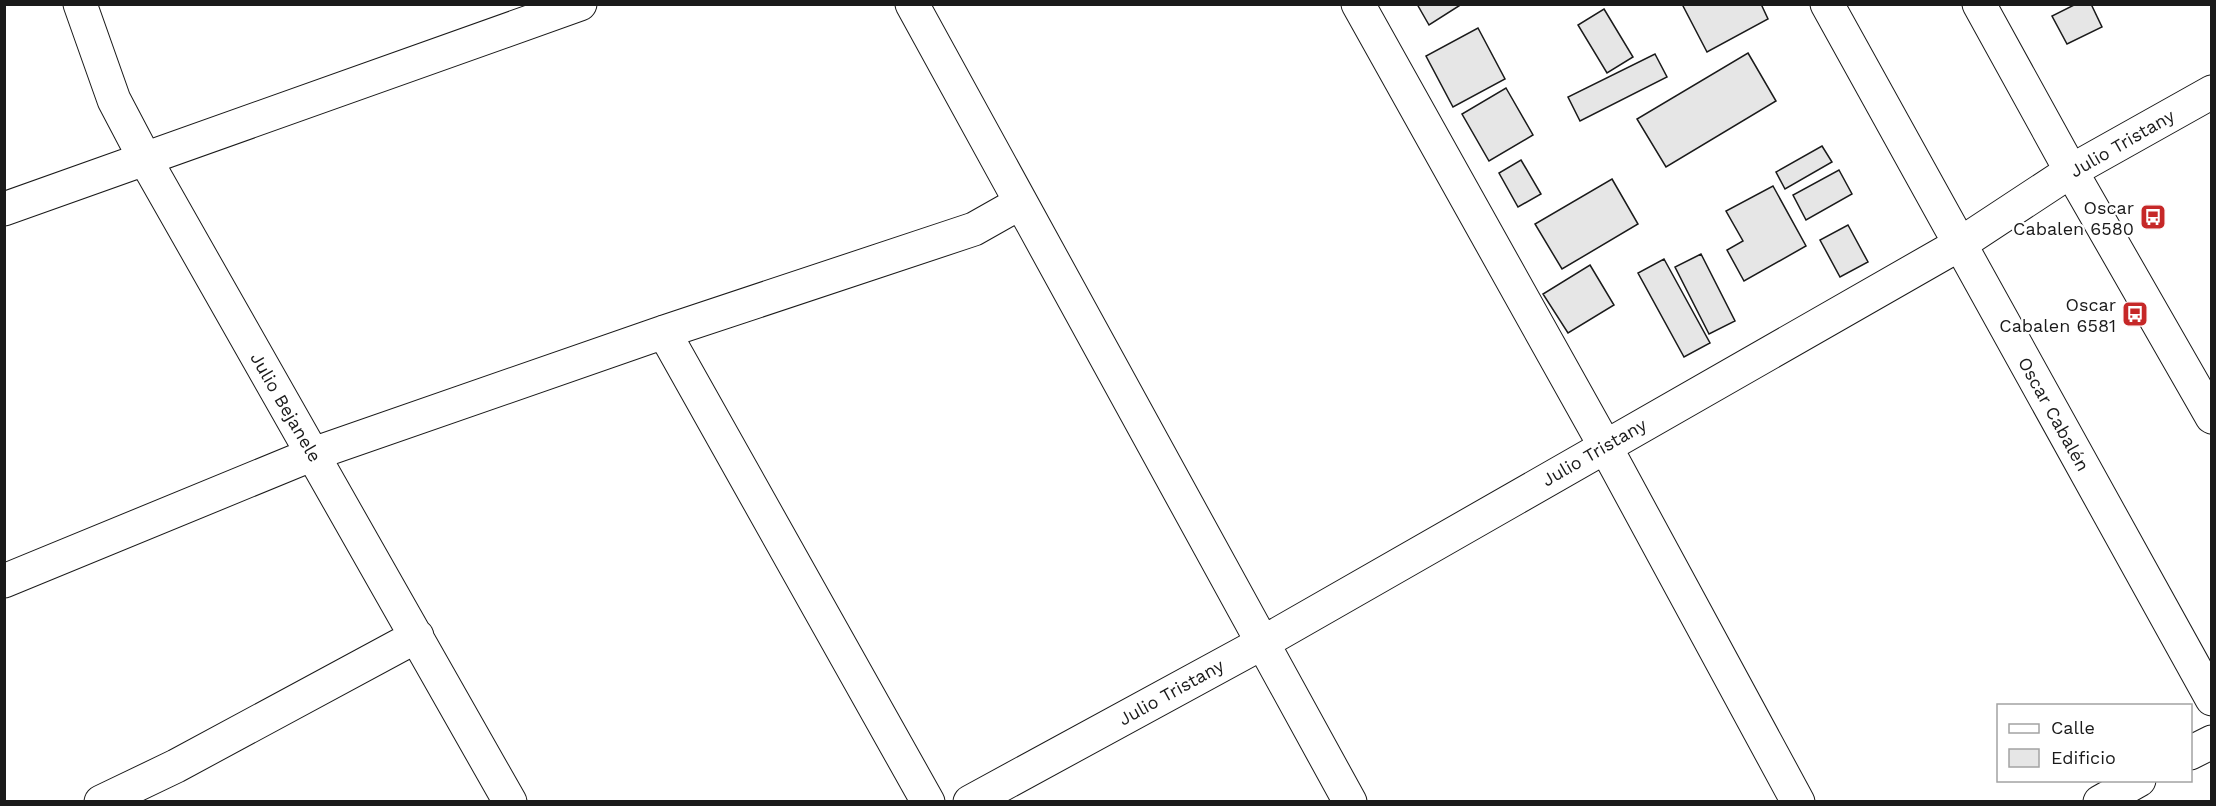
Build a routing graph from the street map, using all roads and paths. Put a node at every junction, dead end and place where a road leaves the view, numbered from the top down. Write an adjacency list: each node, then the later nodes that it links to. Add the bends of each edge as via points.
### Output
1 (80, 4): 8 (street, Julio Bejanele, via 114,99)
2 (580, 4): 8 (street)
3 (912, 4): 10 (street)
4 (1358, 4): 15 (street)
5 (1827, 4): 12 (street, Oscar Cabalén)
6 (1979, 4): 9 (street)
7 (2211, 92): 9 (street, Julio Tristany)
8 (145, 159): 11 (street); 16 (street, Julio Bejanele)
9 (2072, 171): 12 (street, Julio Tristany); 14 (street)
10 (1020, 203): 13 (street, via 974,229); 19 (street)
11 (4, 209)
12 (1960, 244): 15 (street, Julio Tristany); 20 (street, Oscar Cabalén)
13 (664, 332): 16 (street); 26 (street)
14 (2211, 417)
15 (1605, 446): 19 (street, Julio Tristany); 29 (street)
16 (313, 454): 17 (street); 18 (street, Julio Bejanele)
17 (4, 581)
18 (417, 636): 24 (street, via 176,766); 25 (street, Julio Bejanele)
19 (1264, 642): 27 (street, Julio Tristany); 28 (street)
20 (2211, 699)
21 (2211, 742): 22 (street)
22 (2192, 752)
23 (2135, 782): 30 (street)
24 (101, 801)
25 (510, 801)
26 (928, 801)
27 (970, 801)
28 (1350, 801)
29 (1798, 801)
30 (2100, 801)

